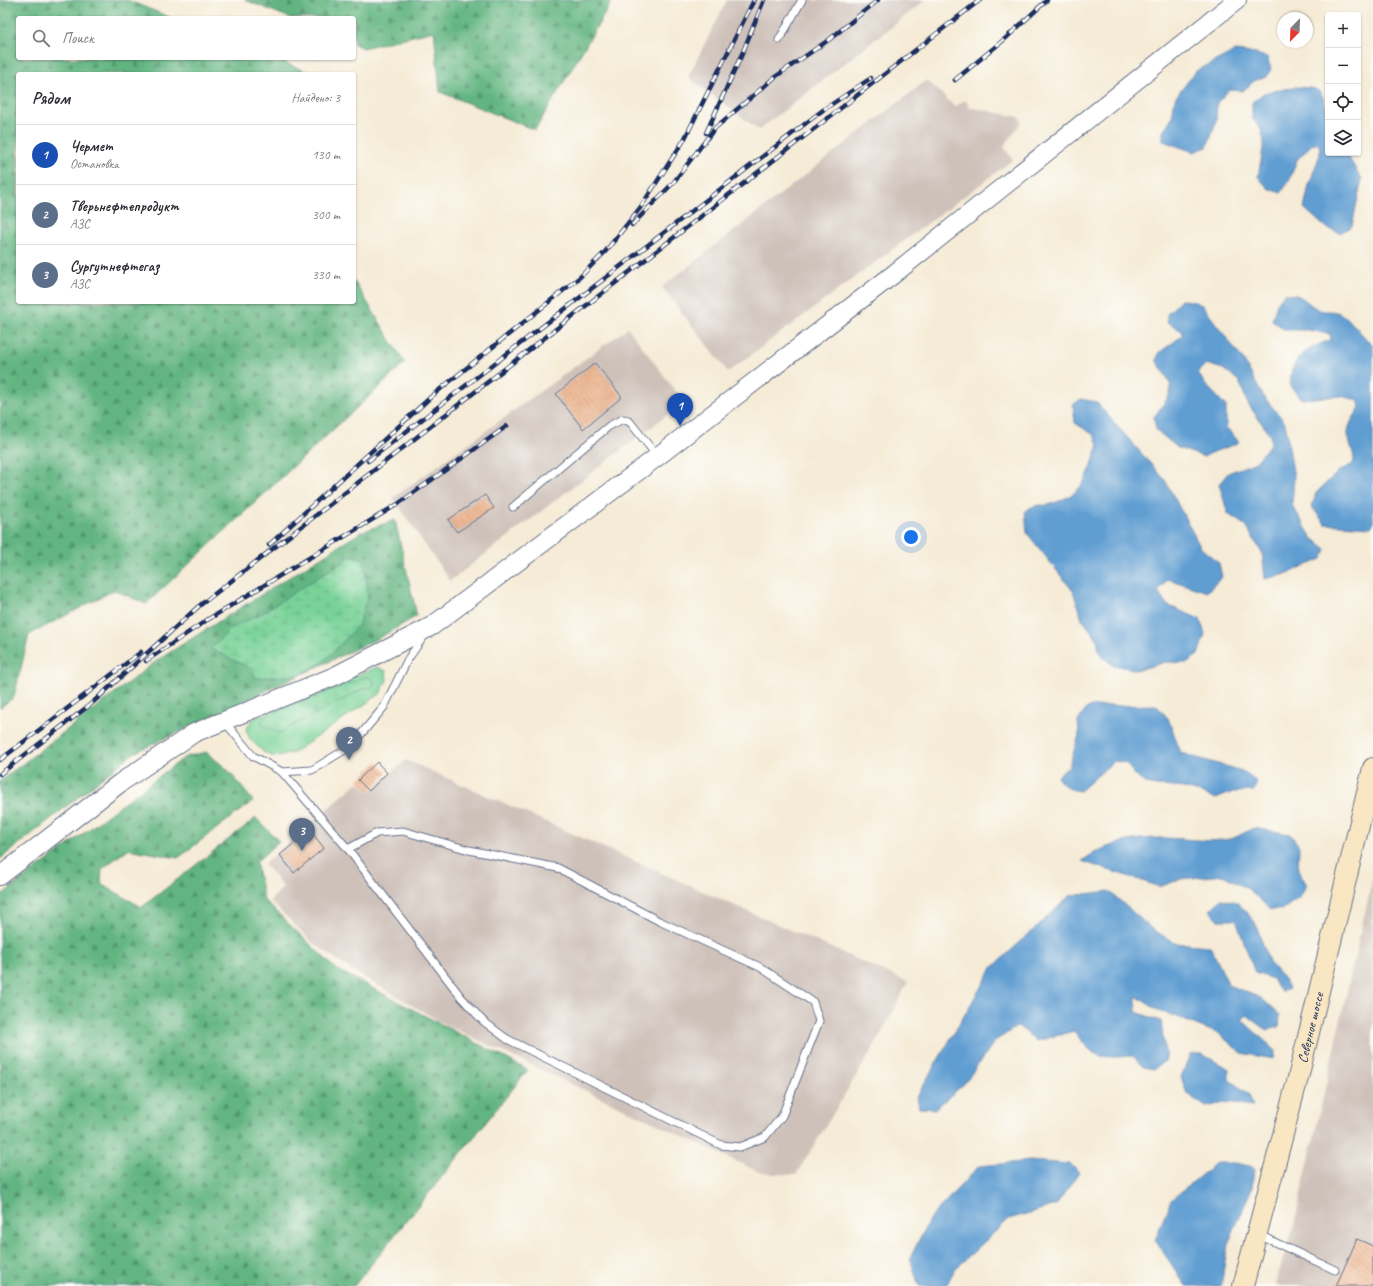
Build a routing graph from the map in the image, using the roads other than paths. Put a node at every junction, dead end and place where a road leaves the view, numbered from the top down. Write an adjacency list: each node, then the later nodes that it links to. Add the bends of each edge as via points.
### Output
1 (802, 0): 3 (lane)
2 (1236, 0): 4 (street, via 890,277)
3 (779, 40)
4 (657, 456): 5 (lane, via 630,422 622,419 609,426); 6 (street)
5 (513, 507)
6 (432, 626): 7 (street, via 335,676); 9 (lane, via 408,659 384,707 351,746 312,770)
7 (224, 721): 9 (lane, via 253,756); 11 (street, via 194,733 120,783)
8 (1373, 768): 12 (main road, Северное шоссе, via 1301,1066)
9 (282, 772): 10 (lane)
10 (348, 849): 10 (lane, via 461,997 483,1021 507,1039 721,1144 740,1147 765,1137 782,1116 819,1021 813,1002 760,967 659,921 558,868 469,850 403,831 377,833)
11 (0, 876)
12 (1257, 1234): 13 (lane); 14 (main road, Северное шоссе)
13 (1335, 1270)
14 (1243, 1286)

